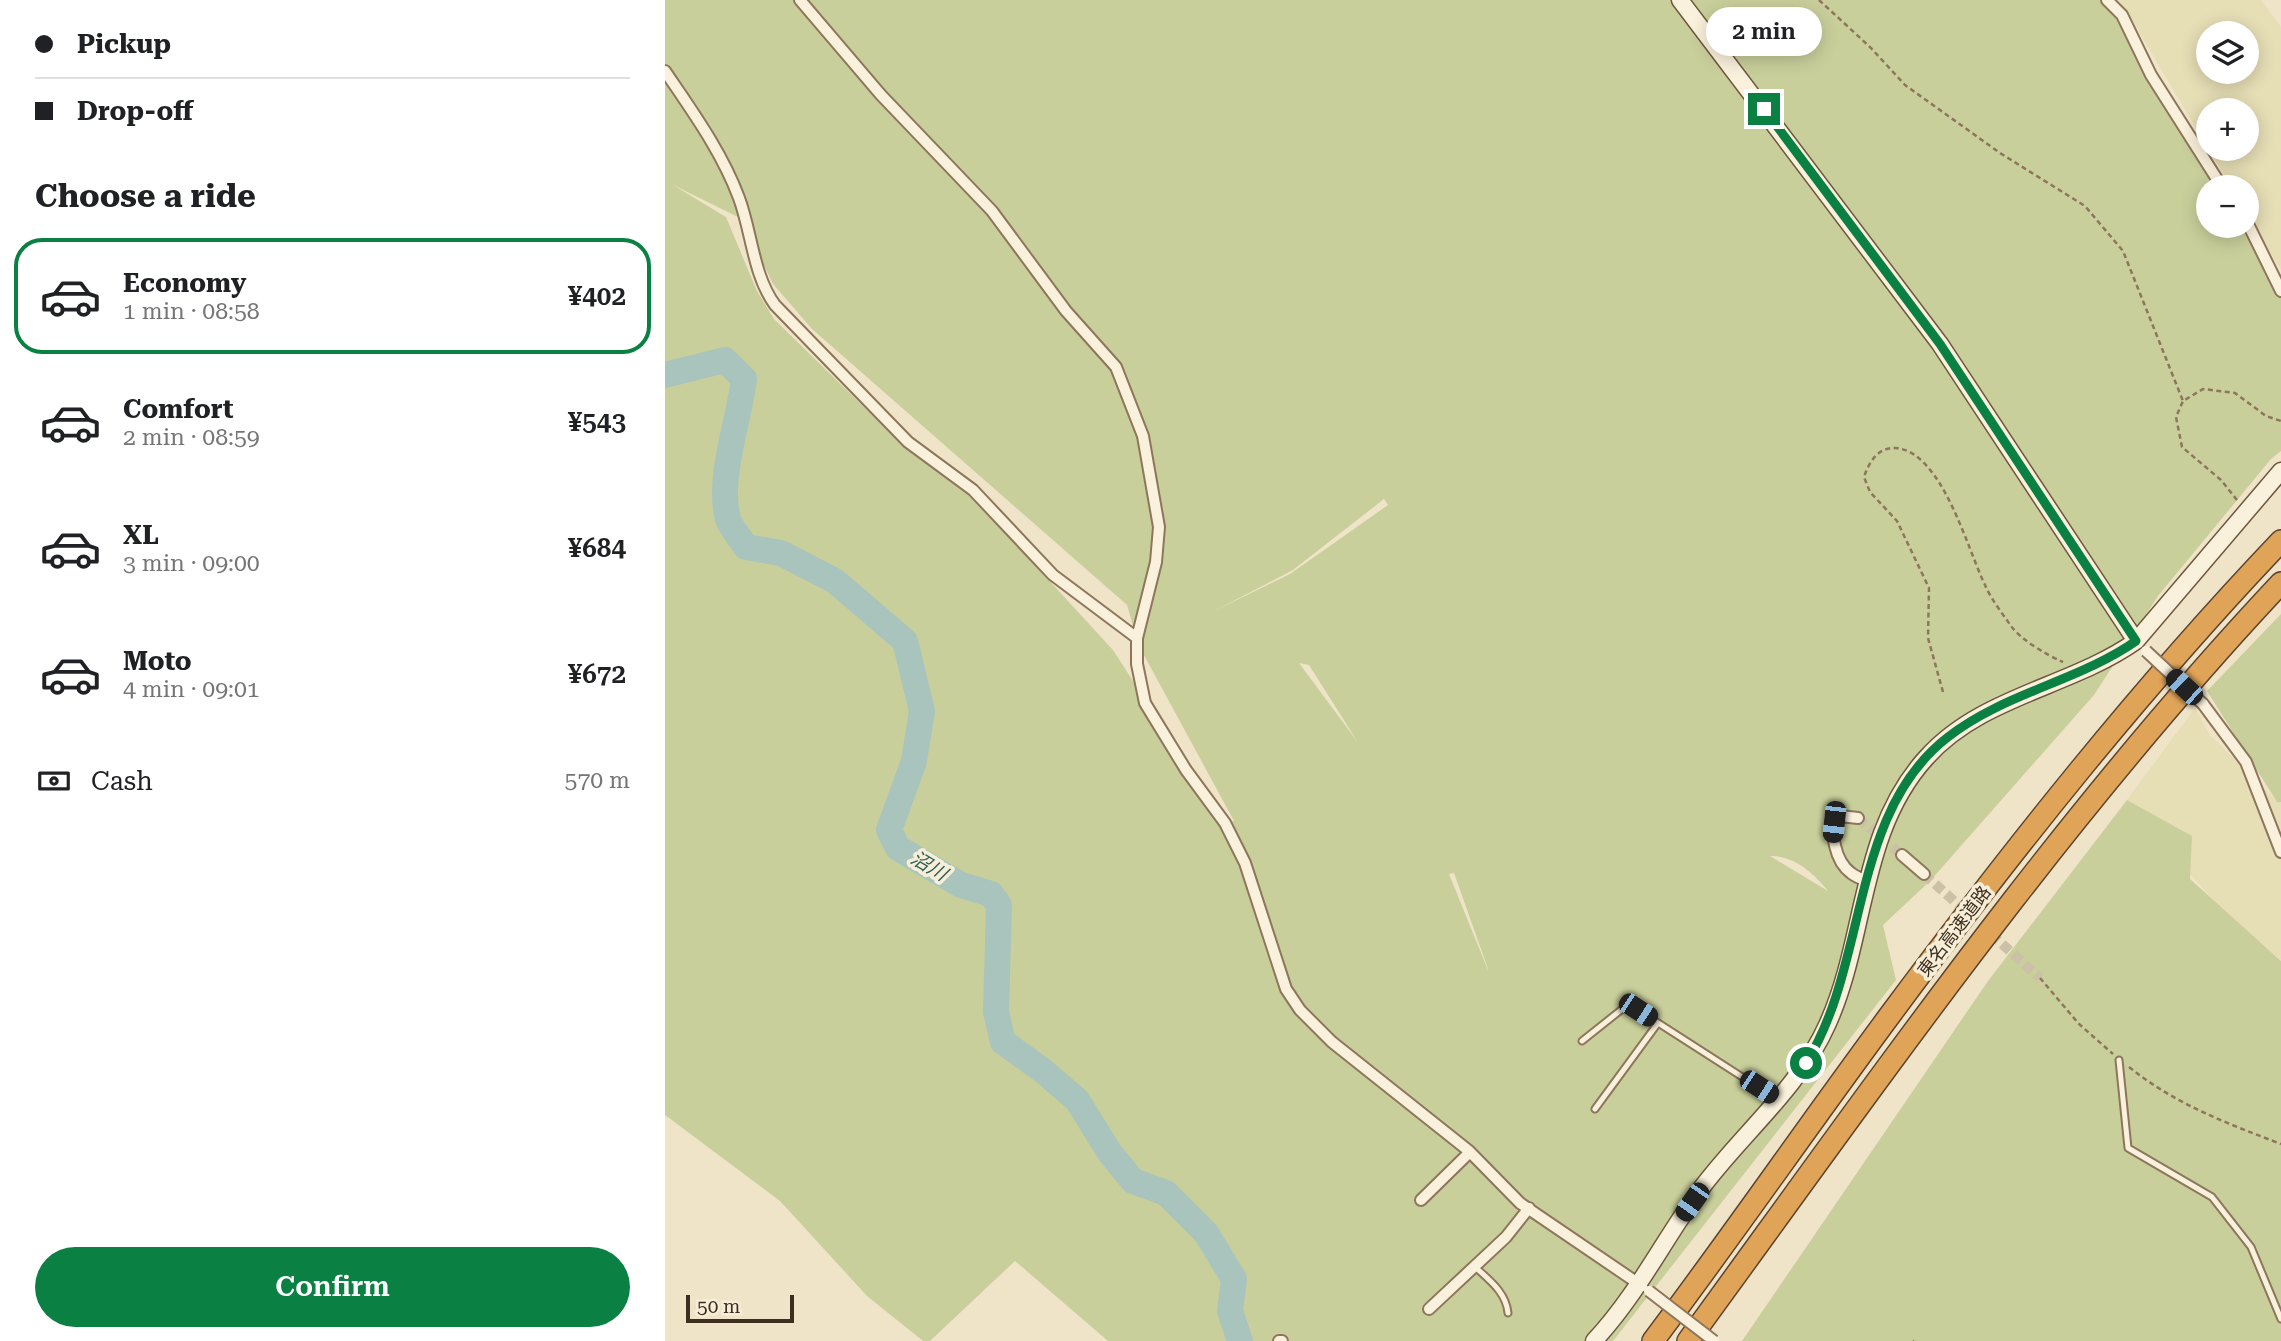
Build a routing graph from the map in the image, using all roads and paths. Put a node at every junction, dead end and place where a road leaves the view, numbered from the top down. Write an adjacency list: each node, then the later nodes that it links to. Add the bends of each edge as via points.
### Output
1 (800, 0): 15 (street, via 881,95 992,211 1066,311 1116,367 1143,436 1159,527 1156,562)
2 (1819, 0): 9 (path, via 1905,85 2000,153 2085,205 2123,251)
3 (2107, 0): 6 (street, via 2122,15 2151,75)
4 (1683, 1): 16 (street, via 1940,344)
5 (665, 71): 15 (street, via 706,132 739,197 763,288 775,305 908,442 973,490 1053,575)
6 (2214, 175)
7 (2255, 238): 8 (street)
8 (2281, 290)
9 (2183, 401): 10 (path, via 2203,389 2235,393 2266,416); 12 (path, via 2176,416 2182,447 2221,480)
10 (2281, 421)
11 (2281, 471): 12 (street)
12 (2245, 511): 16 (street)
13 (2281, 541): 40 (highway, 東名高速道路, via 2152,684 1985,890)
14 (2281, 583): 41 (highway, 東名高速道路, via 2107,781 2008,905)
15 (1137, 638): 31 (street, via 1145,703 1225,823 1245,863 1286,989 1332,1042)
16 (2141, 646): 17 (street); 20 (street, bridge, via 2203,704 2246,762)
17 (2082, 669): 18 (path, via 2053,658 2013,629 1986,588 1928,465 1908,449 1889,447 1870,460 1864,477 1870,492 1897,520 1929,588 1928,638); 23 (street, via 1981,716 1946,738 1895,800)
18 (1943, 692)
19 (1858, 818): 23 (street, via 1840,816 1832,837 1849,872)
20 (2281, 852)
21 (1902, 855): 22 (street)
22 (1924, 874)
23 (1867, 881): 28 (street, via 1828,1024)
24 (2040, 978): 27 (path, via 2079,1024)
25 (1658, 1023): 26 (lane, via 1626,1006); 28 (lane); 29 (lane)
26 (1582, 1041)
27 (2119, 1060): 30 (path, via 2181,1103); 38 (lane, via 2128,1148 2212,1197 2251,1247)
28 (1779, 1100): 35 (street, via 1701,1189)
29 (1595, 1109)
30 (2281, 1144)
31 (1470, 1152): 32 (street); 33 (street)
32 (1421, 1200)
33 (1529, 1208): 34 (street); 35 (street)
34 (1474, 1266): 36 (street); 37 (lane, via 1499,1289)
35 (1645, 1288): 39 (street); 42 (street, bridge)
36 (1429, 1309)
37 (1508, 1313)
38 (2281, 1319)
39 (1594, 1341)
40 (1653, 1341)
41 (1688, 1341)
42 (1714, 1341)

